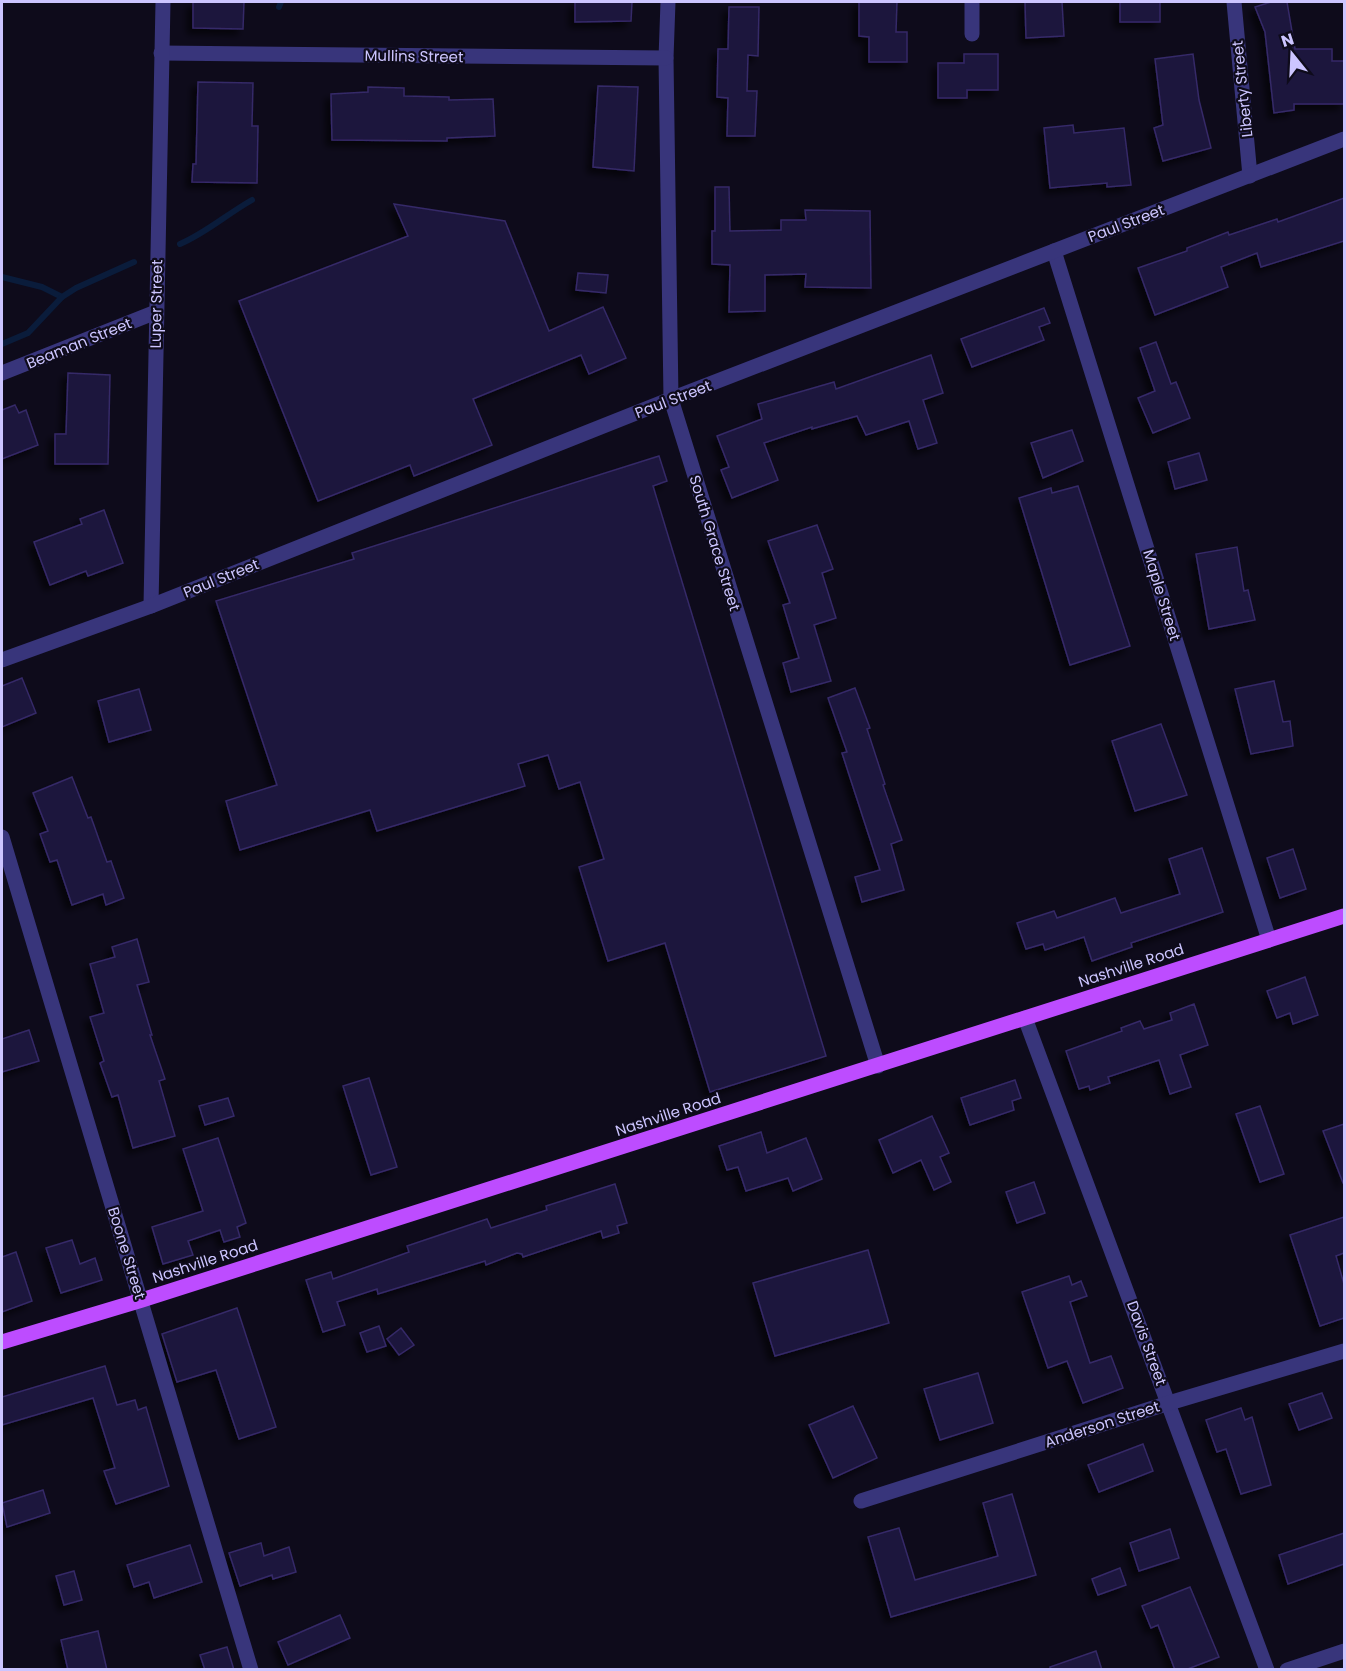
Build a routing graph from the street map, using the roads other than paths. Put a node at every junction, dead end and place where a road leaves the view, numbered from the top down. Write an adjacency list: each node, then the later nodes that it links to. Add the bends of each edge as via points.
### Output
1 (163, 2): 6 (street, Luper Street)
2 (668, 2): 7 (street, South Grace Street)
3 (972, 2): 5 (street)
4 (1234, 2): 9 (street, Liberty Street)
5 (972, 34)
6 (161, 53): 7 (street, Mullins Street); 11 (street, Luper Street)
7 (666, 58): 13 (street, South Grace Street)
8 (1344, 139): 9 (street, Paul Street)
9 (1250, 176): 10 (street, Paul Street)
10 (1054, 251): 13 (street, Paul Street); 18 (street, Maple Street)
11 (156, 312): 12 (street, Beaman Street); 14 (street, Luper Street)
12 (2, 373)
13 (670, 399): 14 (street, Paul Street); 20 (street, South Grace Street)
14 (151, 606): 15 (street, Paul Street)
15 (2, 660)
16 (2, 837): 21 (street, Boone Street)
17 (1344, 916): 18 (main road, Nashville Road)
18 (1269, 940): 19 (main road, Nashville Road)
19 (1025, 1018): 20 (main road, Nashville Road); 24 (street, Davis Street)
20 (878, 1066): 21 (main road, Nashville Road)
21 (142, 1300): 22 (main road, Nashville Road); 27 (street, Boone Street)
22 (2, 1342)
23 (1344, 1351): 24 (street, Anderson Street)
24 (1169, 1403): 25 (street, Anderson Street); 28 (street, Davis Street)
25 (861, 1501)
26 (1344, 1651): 29 (street)
27 (251, 1670)
28 (1267, 1670)
29 (1287, 1670)

